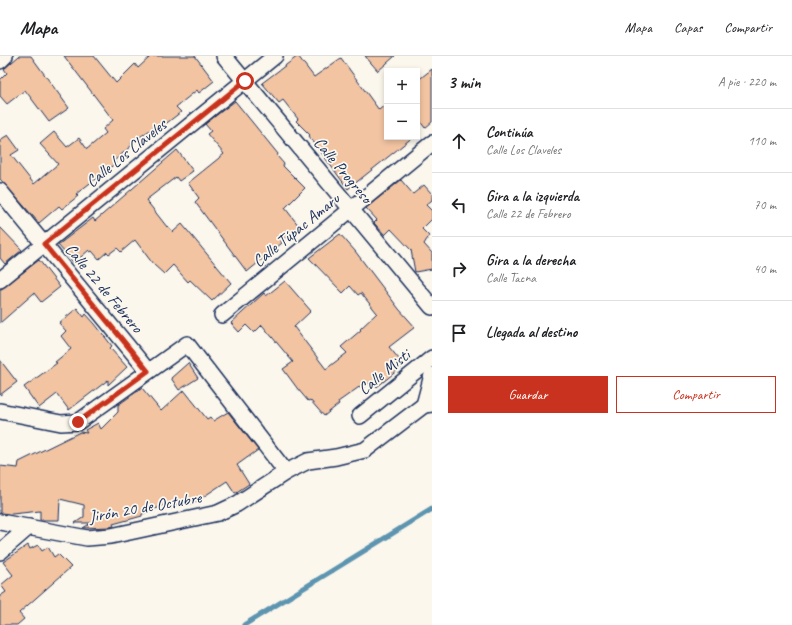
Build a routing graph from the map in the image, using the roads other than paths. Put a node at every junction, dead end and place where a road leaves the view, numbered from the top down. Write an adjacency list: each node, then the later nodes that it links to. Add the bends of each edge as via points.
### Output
1 (6, 56): 4 (street)
2 (224, 56): 5 (street, Calle Progreso)
3 (275, 56): 5 (street, Calle Los Claveles)
4 (0, 60)
5 (245, 81): 8 (street, Calle Progreso); 9 (street, Calle Los Claveles)
6 (432, 143): 8 (street, Calle Túpac Amaru)
7 (0, 191): 9 (street, Calle 22 de Febrero)
8 (351, 209): 11 (street, Calle Progreso); 12 (street, Calle Túpac Amaru)
9 (44, 244): 10 (street, Calle Los Claveles); 14 (street, Calle 22 de Febrero)
10 (0, 280)
11 (432, 307)
12 (222, 315)
13 (432, 358): 18 (street, Calle Misti)
14 (148, 371): 17 (street, via 78,422 61,423); 19 (street, via 186,344)
15 (432, 375): 16 (street)
16 (428, 405): 19 (street, Jirón 20 de Octubre, via 365,450 308,461)
17 (0, 412)
18 (360, 416)
19 (286, 472): 21 (street, Jirón 20 de Octubre, via 237,504 218,513 111,536 87,538)
20 (0, 522): 21 (street, Jirón 20 de Octubre)
21 (30, 527): 22 (street)
22 (0, 552)

